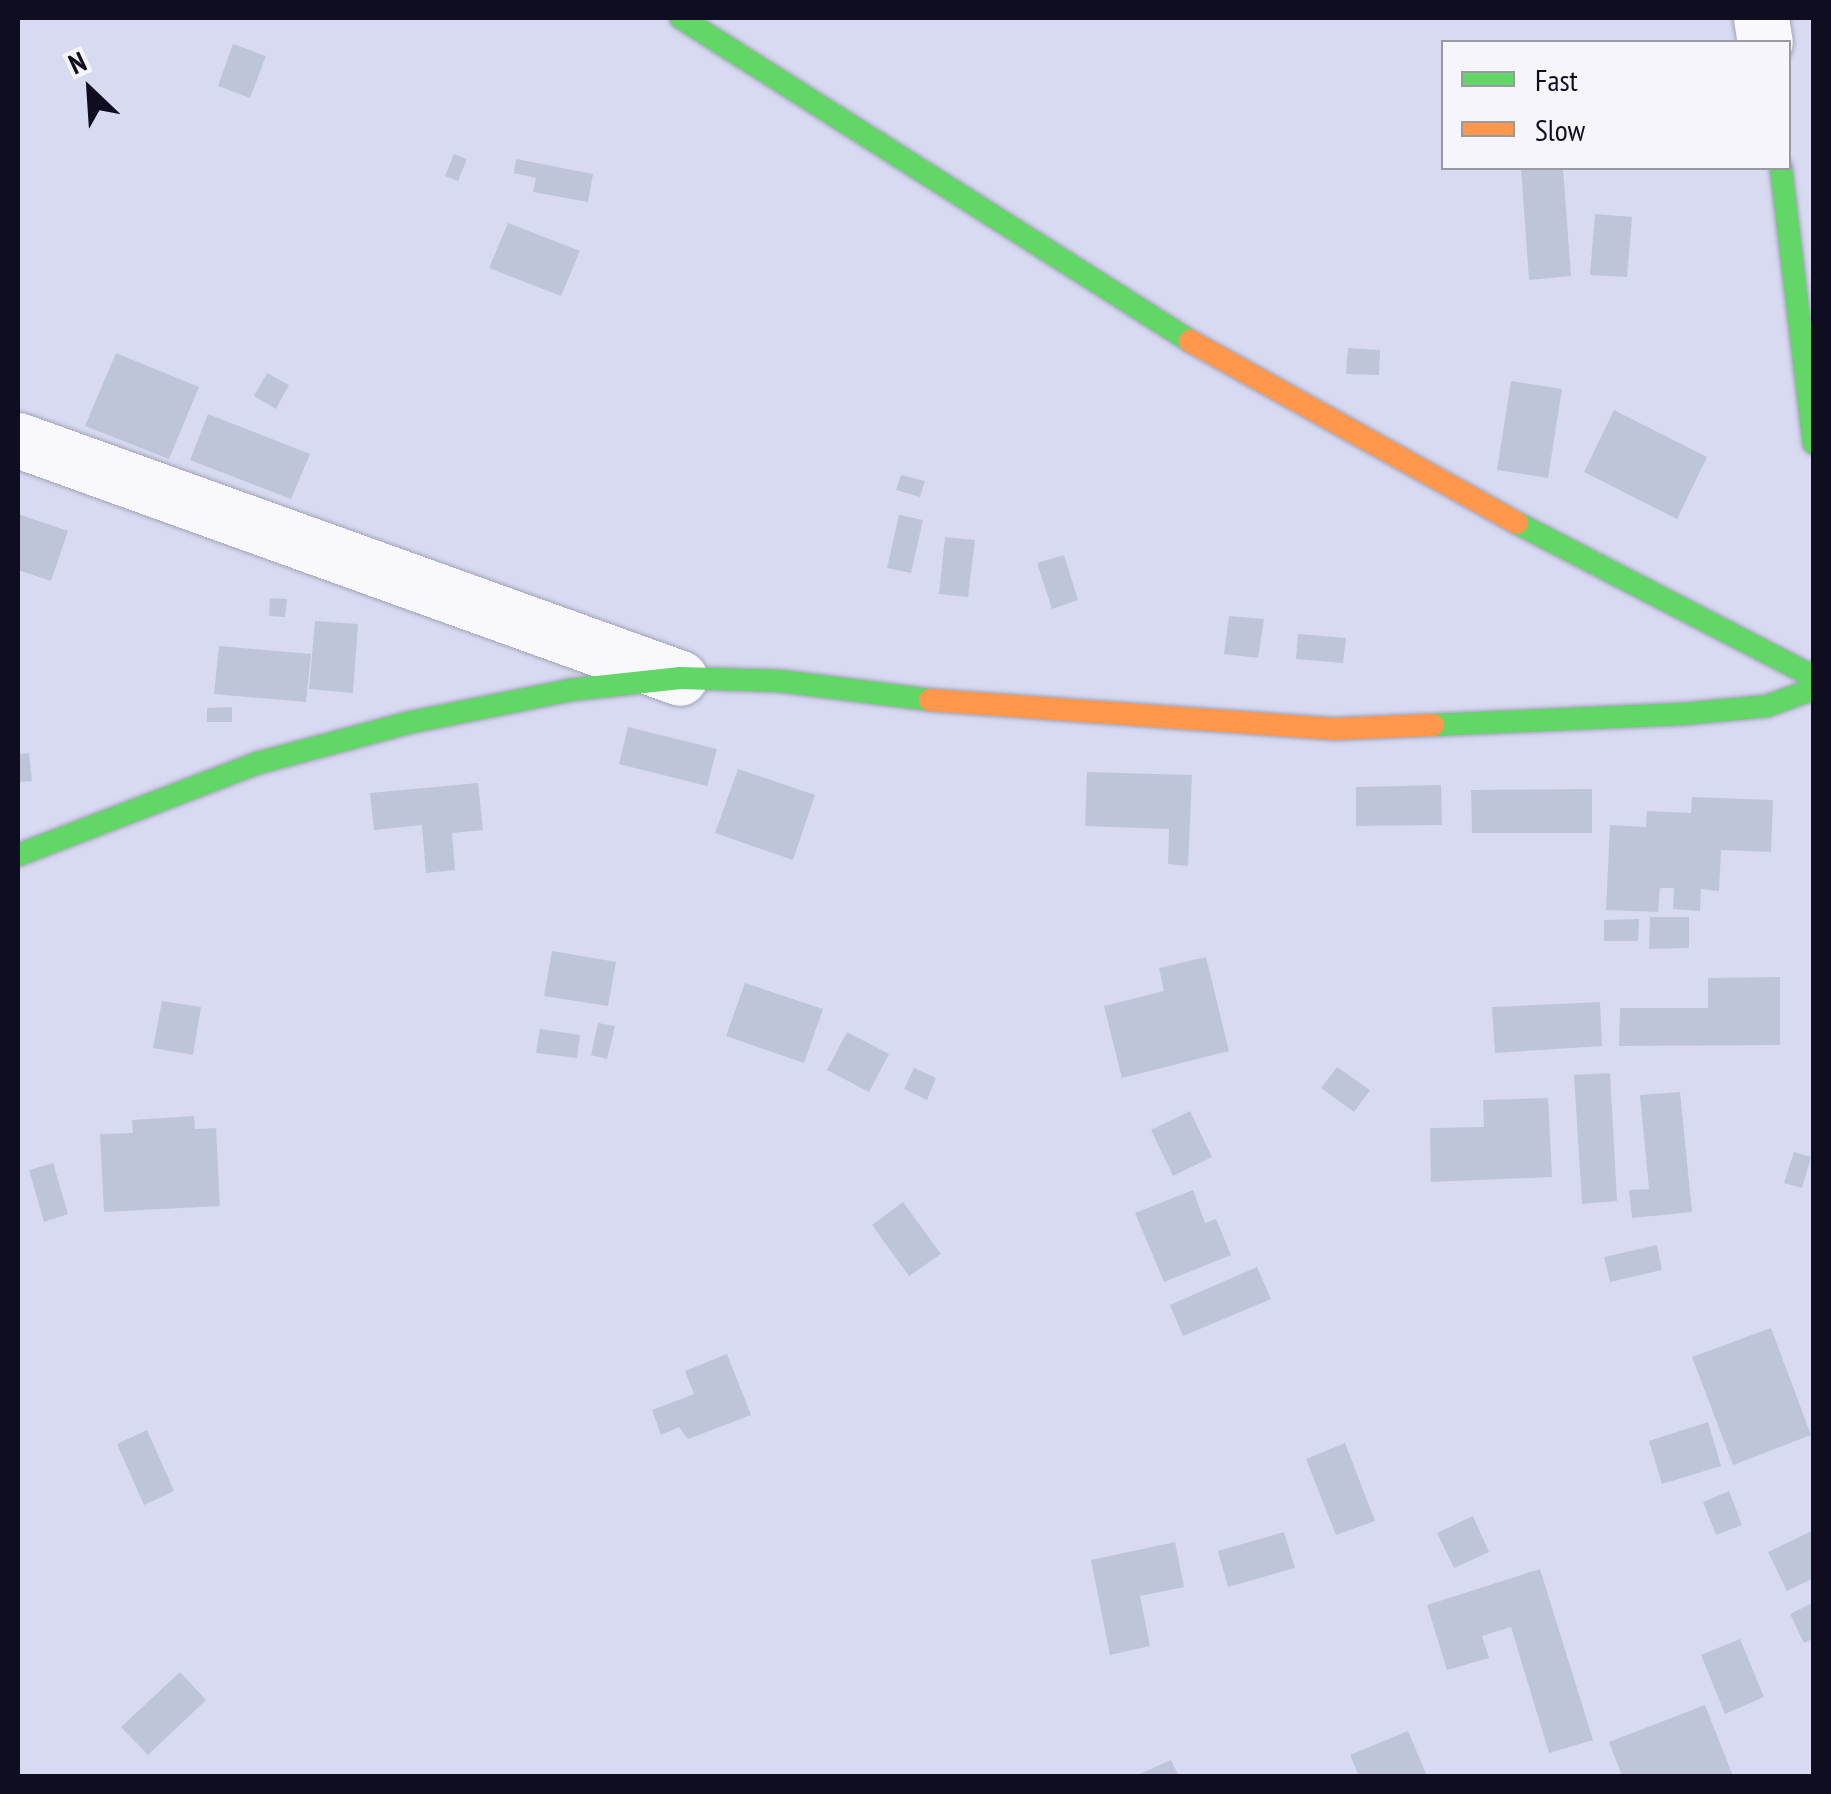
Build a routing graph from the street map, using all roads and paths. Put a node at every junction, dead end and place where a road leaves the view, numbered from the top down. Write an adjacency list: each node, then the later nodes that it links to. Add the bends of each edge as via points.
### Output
1 (681, 18): 5 (street, via 1196,344 1626,583)
2 (1781, 170): 4 (street)
3 (18, 440): 6 (street)
4 (1814, 443)
5 (1814, 677)
6 (680, 678): 7 (street, via 780,681 1019,710 1332,728 1683,714 1767,706); 8 (street, via 570,690 295,752)
7 (1814, 689)
8 (18, 855)

